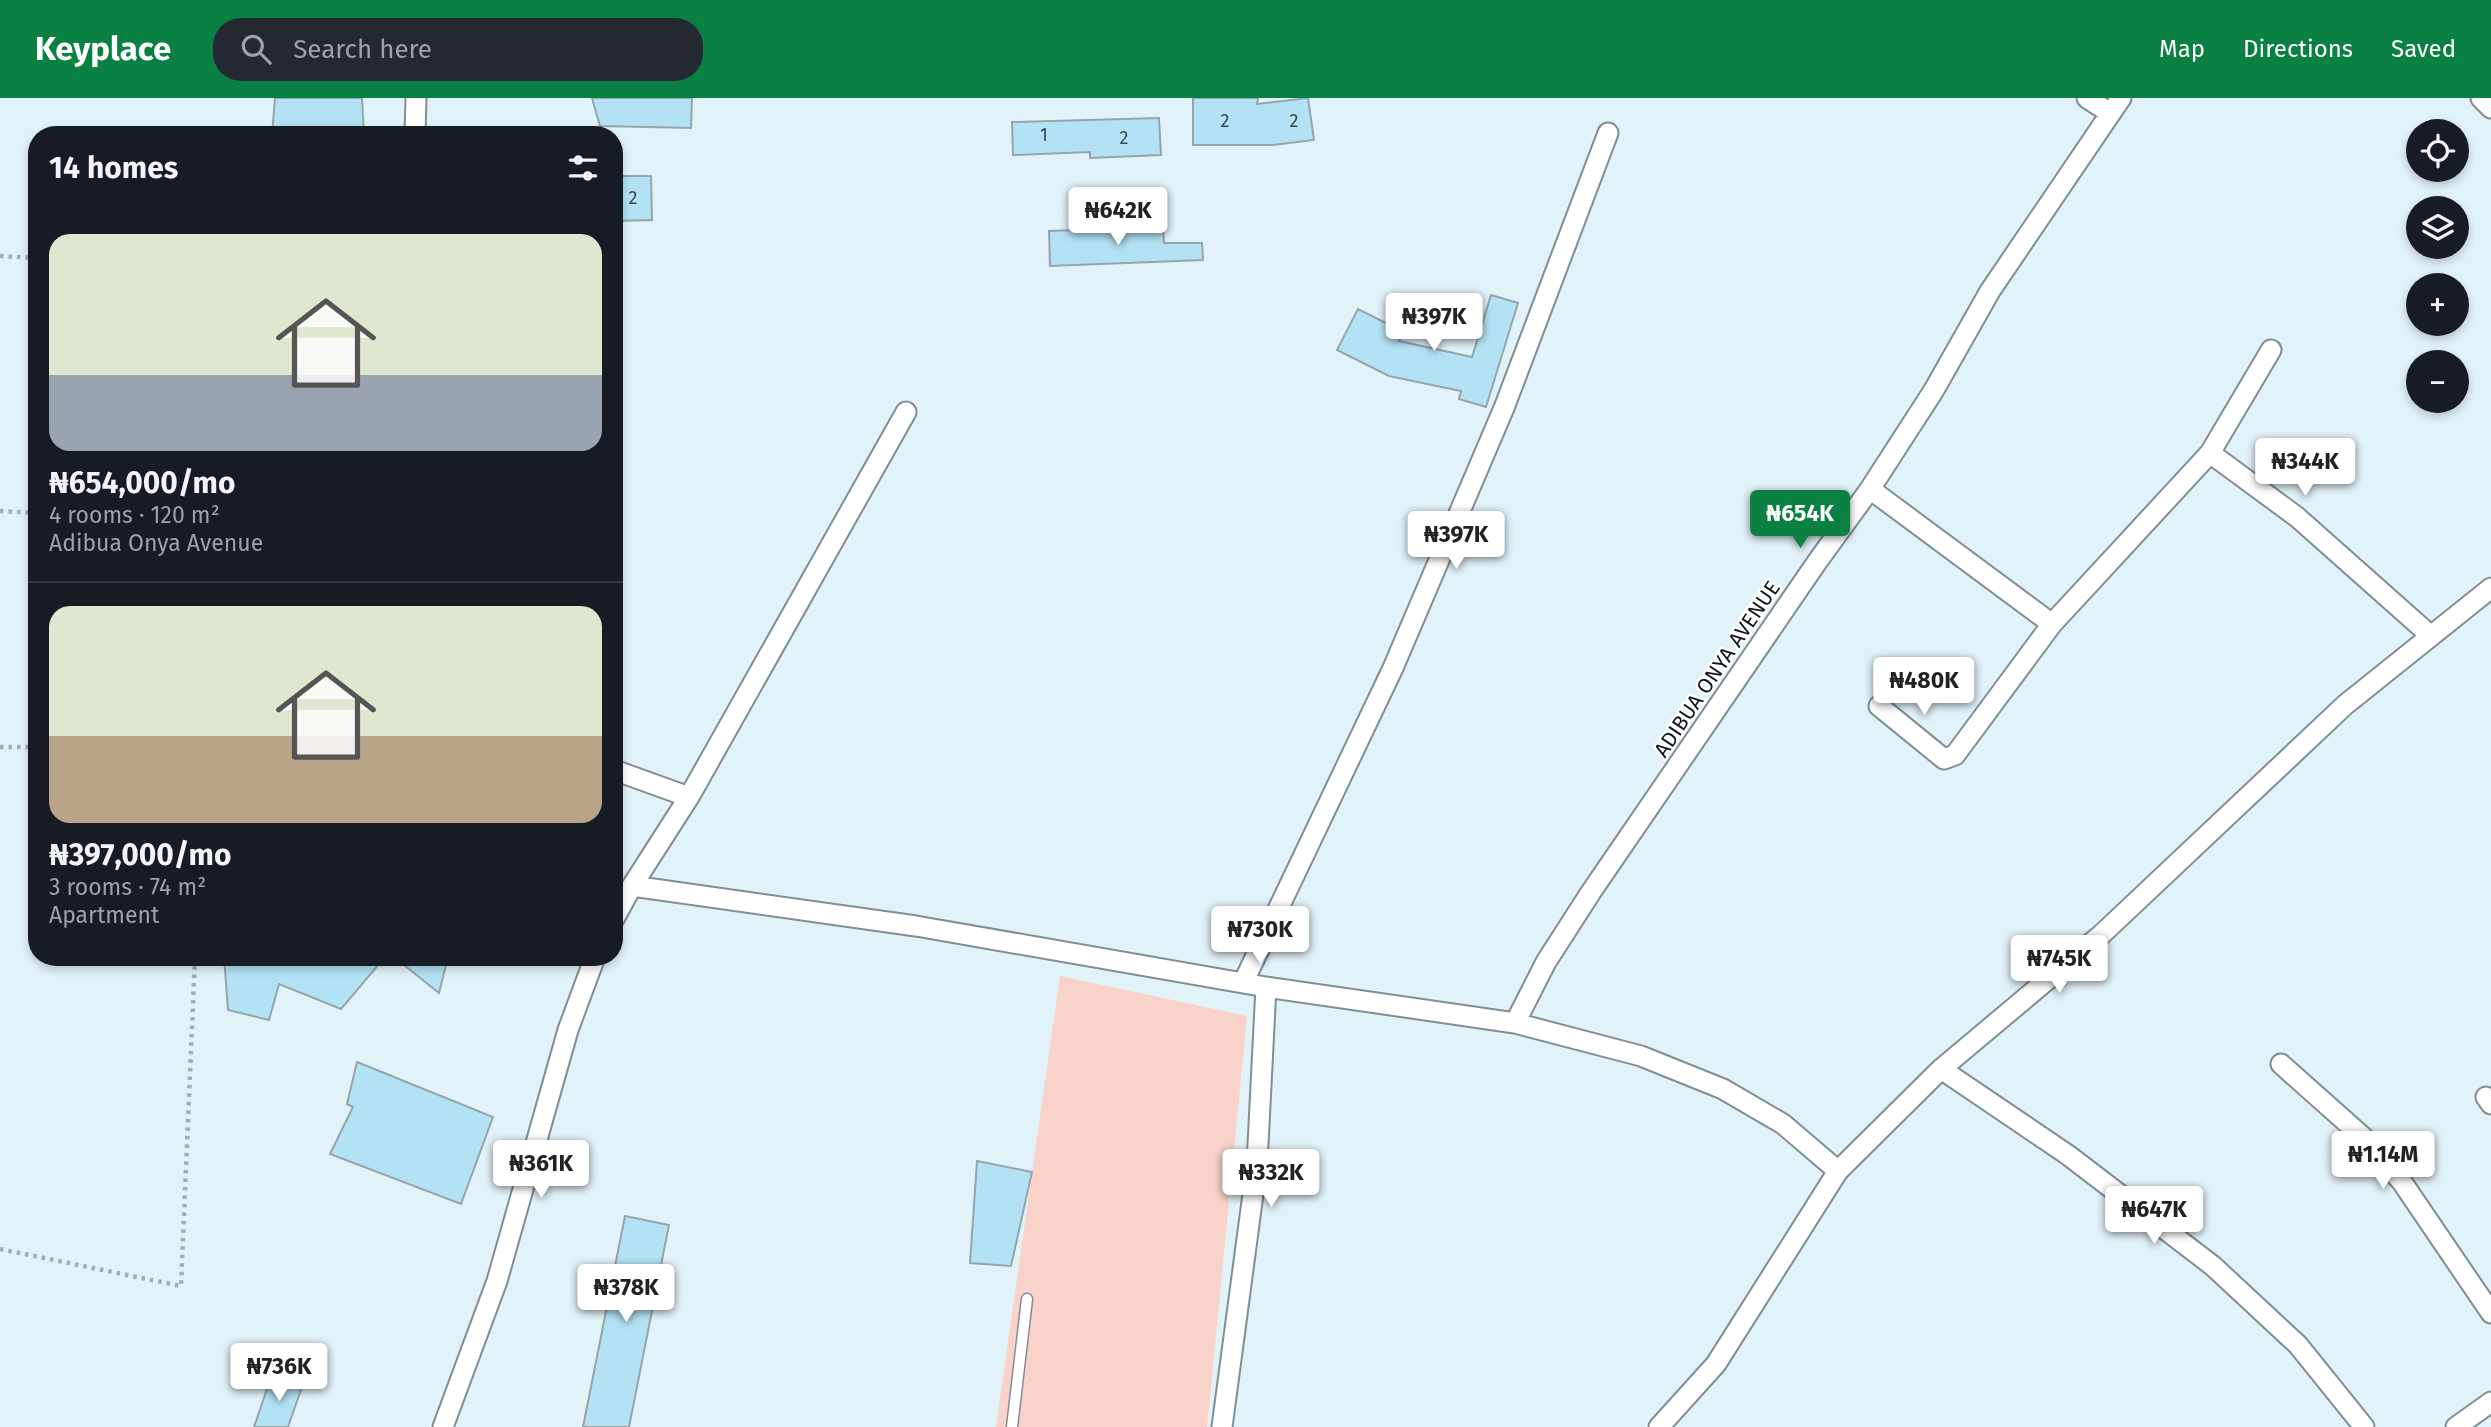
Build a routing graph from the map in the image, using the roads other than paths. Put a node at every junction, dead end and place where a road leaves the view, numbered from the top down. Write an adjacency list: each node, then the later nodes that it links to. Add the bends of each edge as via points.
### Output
1 (416, 98): 6 (street)
2 (2087, 98): 4 (street)
3 (2481, 98): 5 (street)
4 (2116, 106): 11 (street, ADIBUA ONYA AVENUE, via 1990,291 1934,390)
5 (2491, 108)
6 (415, 126)
7 (1608, 133): 21 (street, via 1504,408 1398,656)
8 (2272, 350): 10 (street)
9 (906, 412): 17 (street)
10 (2210, 453): 13 (street); 14 (street, via 2297,517)
11 (1870, 488): 13 (street); 23 (street, ADIBUA ONYA AVENUE, via 1591,892 1546,962)
12 (2491, 588): 14 (street)
13 (2052, 624): 15 (street, via 1955,755 1944,759)
14 (2431, 636): 25 (street, via 2345,705 2102,934)
15 (1879, 706)
16 (623, 773): 17 (street)
17 (689, 797): 18 (street)
18 (632, 886): 19 (street); 21 (street, via 916,926)
19 (623, 902)
20 (592, 966): 30 (street, via 568,1030 497,1282)
21 (1242, 983): 22 (street)
22 (1266, 987): 23 (street); 32 (street, via 1257,1164)
23 (1515, 1023): 26 (street, via 1641,1056 1723,1089 1783,1124)
24 (2281, 1064): 28 (street, via 2363,1137 2394,1173)
25 (1941, 1069): 26 (street); 34 (street, via 2068,1155 2213,1266 2298,1345)
26 (1838, 1171): 33 (street, via 1716,1364)
27 (1027, 1299): 31 (lane)
28 (2491, 1313)
29 (2491, 1402): 35 (street)
30 (443, 1427)
31 (1012, 1427)
32 (1222, 1427)
33 (1659, 1427)
34 (2364, 1427)
35 (2456, 1427)

